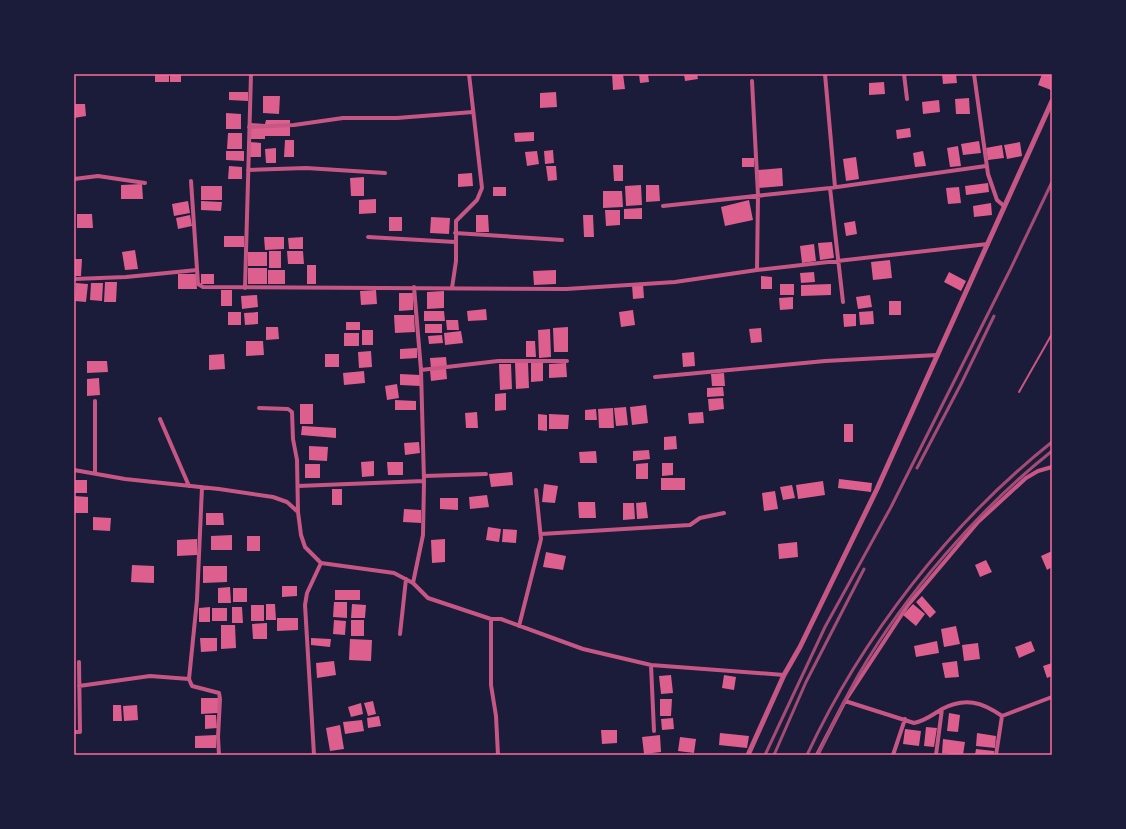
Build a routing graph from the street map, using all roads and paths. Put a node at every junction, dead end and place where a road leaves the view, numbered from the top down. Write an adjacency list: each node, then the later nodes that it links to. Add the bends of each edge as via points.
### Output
1 (251, 74): 10 (street)
2 (468, 74): 9 (street)
3 (824, 74): 17 (street)
4 (904, 74): 7 (street)
5 (974, 74): 11 (street)
6 (752, 81): 18 (street)
7 (907, 99)
8 (1052, 101): 20 (street)
9 (473, 112): 10 (street, via 397,118 343,118 294,125); 21 (street, via 482,188 477,200 458,217)
10 (249, 127): 12 (street)
11 (986, 166): 17 (street); 20 (street, via 997,200)
12 (248, 170): 13 (street, via 306,168); 31 (street)
13 (385, 173)
14 (74, 179): 16 (street, via 98,176)
15 (191, 181): 27 (street)
16 (145, 183)
17 (833, 188): 18 (street); 26 (street)
18 (758, 195): 19 (street); 28 (street)
19 (663, 206)
20 (1004, 206): 25 (street)
21 (455, 234): 23 (street); 24 (street)
22 (368, 237): 24 (street)
23 (562, 240)
24 (455, 242): 32 (street, via 456,261)
25 (988, 244): 26 (street); 35 (street)
26 (839, 262): 28 (street); 33 (street)
27 (197, 270): 29 (street); 31 (street, via 200,287)
28 (757, 270): 32 (street, via 675,282 566,289)
29 (74, 280)
30 (414, 287): 31 (street); 32 (street); 37 (street)
31 (245, 288)
32 (452, 288)
33 (843, 302)
34 (1052, 334): 39 (lane)
35 (937, 355): 38 (street, via 795,364); 63 (street, via 877,489)
36 (567, 361): 37 (street, via 498,361)
37 (421, 370): 47 (street)
38 (655, 377)
39 (1019, 392)
40 (95, 401): 45 (street)
41 (259, 408): 49 (street, via 291,410)
42 (160, 419): 48 (street)
43 (1052, 468): 67 (street, via 1038,471 1026,478 978,522 908,605)
44 (74, 470): 45 (street)
45 (95, 474): 48 (street)
46 (486, 474): 47 (street)
47 (424, 478): 49 (street); 57 (street, via 423,535)
48 (189, 486): 50 (street)
49 (298, 486): 52 (street)
50 (202, 487): 52 (street, via 273,497 287,502); 64 (street, via 197,600)
51 (536, 490): 54 (street)
52 (298, 512): 55 (street, via 305,547)
53 (724, 513): 54 (street, via 700,518 690,525)
54 (541, 534): 59 (street)
55 (321, 563): 56 (street, via 394,573); 74 (street, via 307,594 305,605)
56 (406, 579): 57 (street); 60 (street)
57 (412, 583): 58 (street, via 428,598)
58 (490, 619): 59 (street, via 501,619); 75 (street, via 491,685)
59 (519, 626): 62 (street, via 583,649)
60 (400, 634)
61 (79, 662): 65 (street)
62 (651, 665): 63 (street); 71 (street)
63 (784, 675): 76 (street)
64 (189, 679): 65 (street, via 150,676); 73 (street, via 195,688 219,693)
65 (79, 686): 72 (street, via 80,732)
66 (1052, 698): 69 (street)
67 (845, 701): 70 (street); 77 (street)
68 (942, 709): 69 (street, via 966,701 988,706); 70 (street, via 924,721 914,723); 79 (street)
69 (1002, 716): 80 (street)
70 (904, 720): 78 (street)
71 (654, 731)
72 (74, 732)
73 (219, 755)
74 (314, 755)
75 (498, 755)
76 (748, 755)
77 (817, 755)
78 (893, 755)
79 (936, 755)
80 (996, 755)

